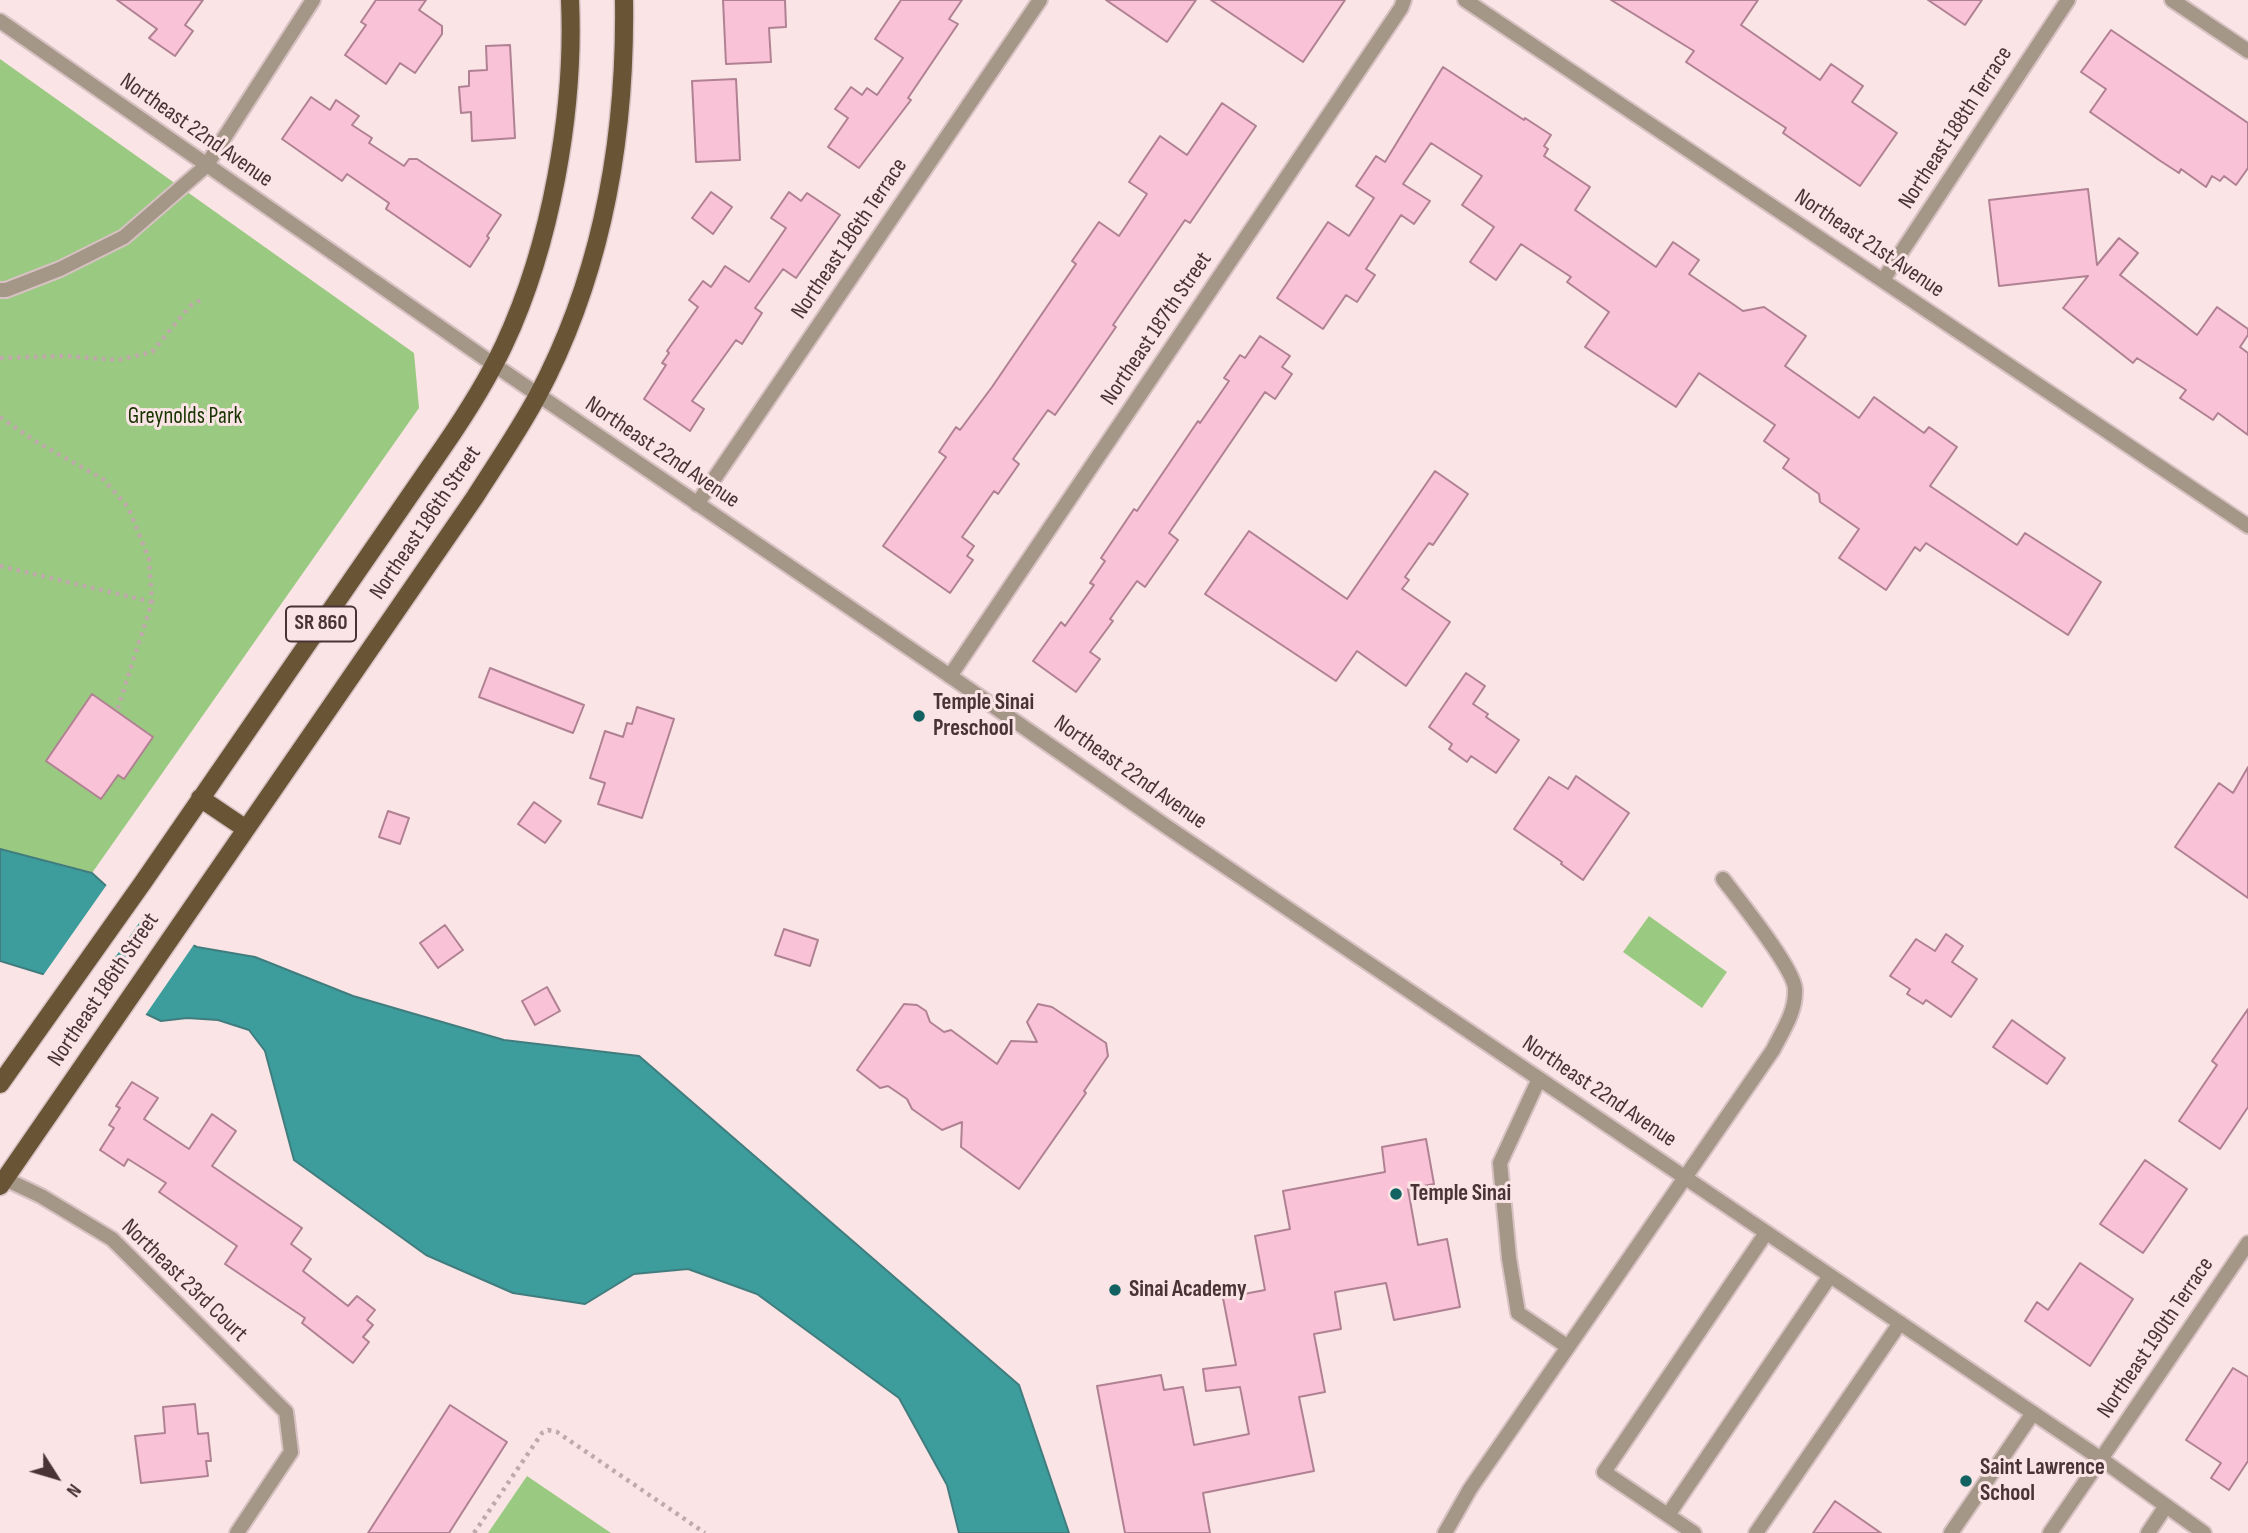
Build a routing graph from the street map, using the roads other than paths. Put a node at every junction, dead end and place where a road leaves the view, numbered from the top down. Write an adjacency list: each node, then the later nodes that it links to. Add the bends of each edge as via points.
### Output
1 (313, 0): 12 (street)
2 (570, 0): 15 (main road, Northeast 186th Street / SR 860, via 570,74 556,172 523,297)
3 (624, 0): 16 (main road, Northeast 186th Street / SR 860, via 624,80 600,230 570,322)
4 (1040, 0): 17 (street, Northeast 186th Terrace)
5 (1418, 0): 9 (street, Northeast 187th Street)
6 (1465, 0): 13 (street, Northeast 21st Avenue)
7 (2068, 0): 13 (street, Northeast 188th Terrace)
8 (2172, 0): 11 (street)
9 (1402, 4): 19 (street, Northeast 187th Street)
10 (0, 21): 12 (street, Northeast 22nd Avenue)
11 (2248, 51)
12 (206, 166): 14 (street, via 124,237 60,270); 15 (street, Northeast 22nd Avenue)
13 (1883, 280): 18 (street, Northeast 21st Avenue)
14 (0, 290)
15 (493, 365): 16 (street, Northeast 22nd Avenue); 20 (main road, Northeast 186th Street / SR 860, via 449,438)
16 (538, 395): 17 (street, Northeast 22nd Avenue); 21 (main road, Northeast 186th Street / SR 860, via 475,497)
17 (697, 504): 19 (street, Northeast 22nd Avenue)
18 (2248, 526)
19 (950, 676): 23 (street, Northeast 22nd Avenue)
20 (200, 798): 21 (main road); 24 (main road, Northeast 186th Street / SR 860)
21 (246, 829): 26 (main road, Northeast 186th Street / SR 860)
22 (1723, 879): 25 (street, via 1778,953 1795,986 1793,1012 1773,1050)
23 (1539, 1079): 25 (street, Northeast 22nd Avenue); 31 (street, via 1500,1163 1510,1258 1518,1313)
24 (0, 1084)
25 (1686, 1178): 27 (street, Northeast 22nd Avenue); 31 (street)
26 (2, 1183): 36 (street, Northeast 23rd Court, via 41,1196 112,1239 286,1412 291,1452)
27 (1766, 1233): 29 (street, Northeast 22nd Avenue); 35 (street, via 1604,1472)
28 (2248, 1243): 33 (street, Northeast 190th Terrace)
29 (1830, 1276): 30 (street, Northeast 22nd Avenue); 35 (street)
30 (1900, 1323): 32 (street, Northeast 22nd Avenue); 39 (street)
31 (1568, 1347): 37 (street)
32 (2033, 1413): 33 (street, Northeast 22nd Avenue); 40 (street)
33 (2101, 1459): 34 (street, Northeast 22nd Avenue); 41 (street, Northeast 190th Terrace)
34 (2166, 1506): 42 (street); 43 (street, Northeast 22nd Avenue)
35 (1668, 1516): 38 (street)
36 (237, 1533)
37 (1445, 1533)
38 (1694, 1533)
39 (1756, 1533)
40 (1951, 1533)
41 (2050, 1533)
42 (2148, 1533)
43 (2204, 1533)

